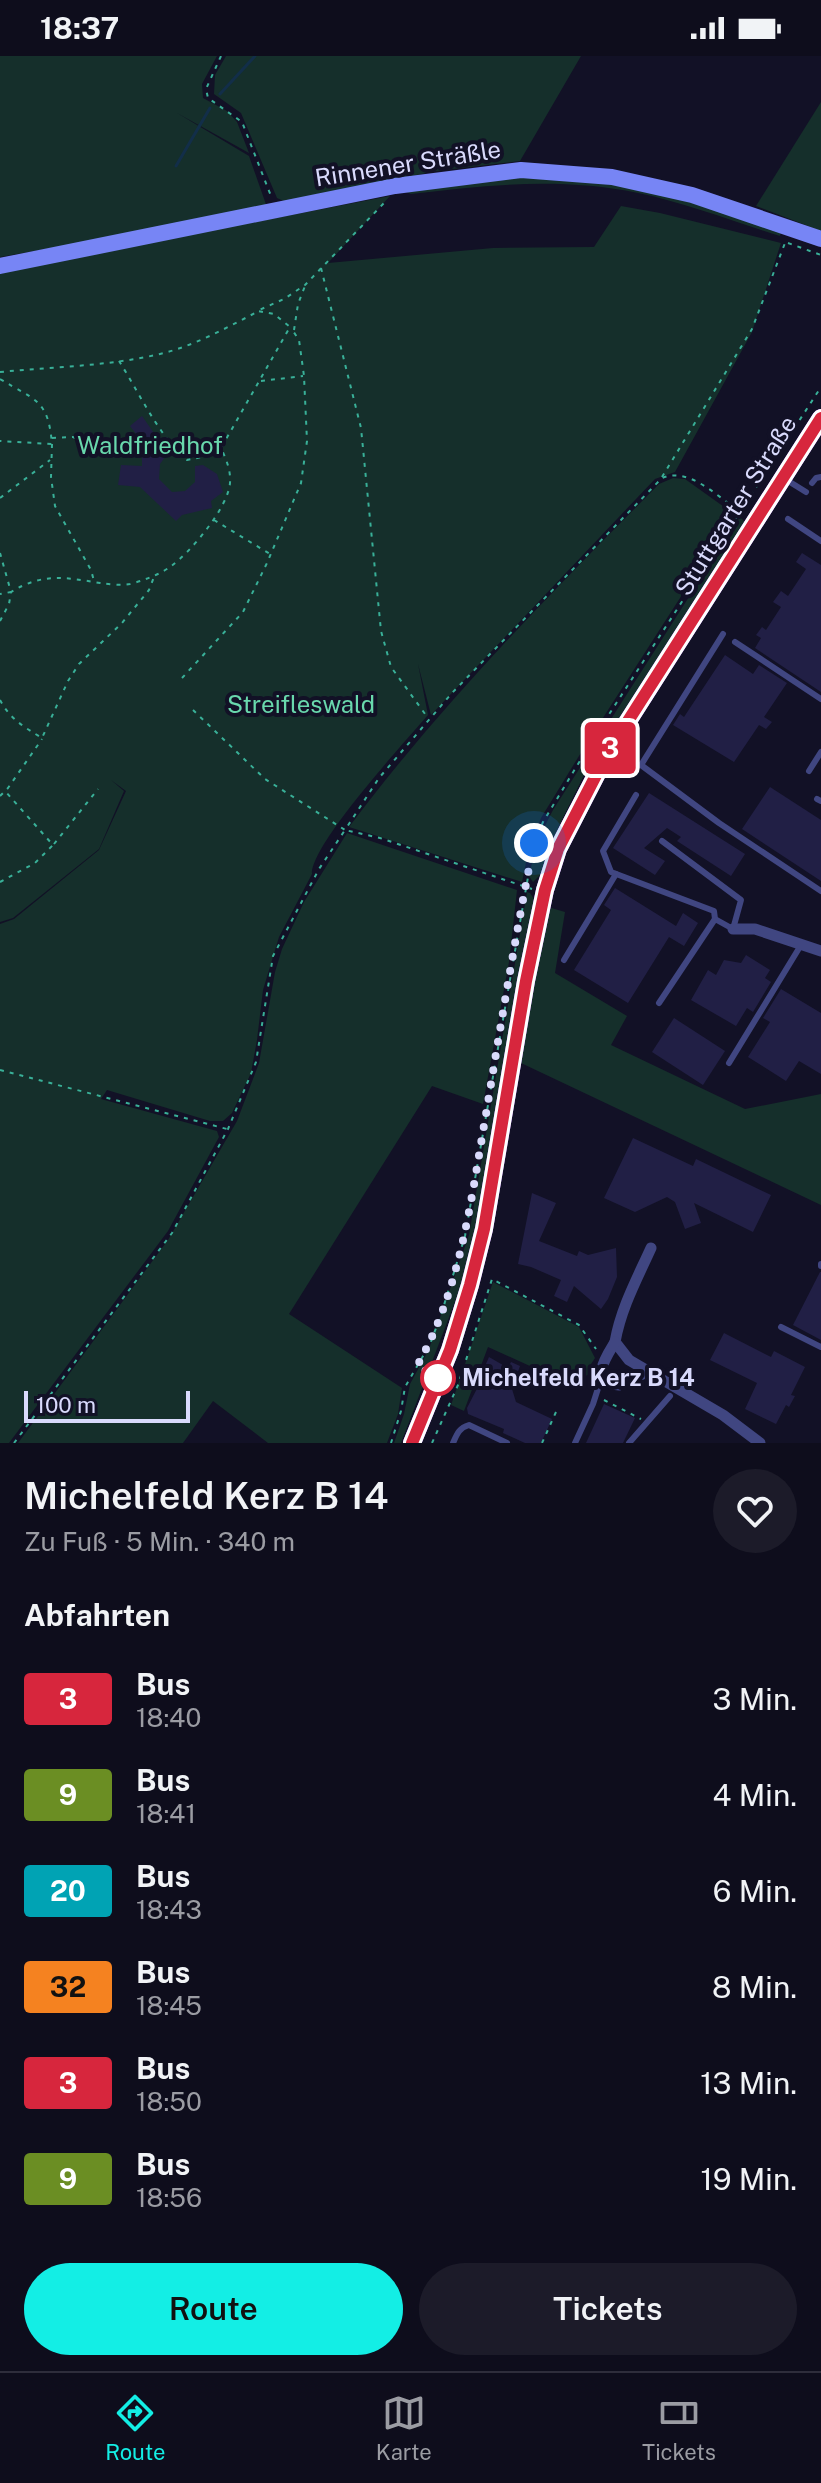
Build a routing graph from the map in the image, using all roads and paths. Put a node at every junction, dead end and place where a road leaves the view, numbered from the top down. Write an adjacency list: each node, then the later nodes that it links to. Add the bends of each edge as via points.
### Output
1 (221, 56): 3 (path, via 206,89 208,98 242,122)
2 (383, 204): 7 (path)
3 (280, 211): 4 (street, Rinnener Sträßle, via 395,186 521,170 612,177 692,195); 6 (street, Rinnener Sträßle)
4 (821, 239)
5 (821, 255): 26 (path, via 785,242 752,329)
6 (0, 266)
7 (321, 267): 8 (path); 48 (path, via 361,428 381,631 391,667)
8 (305, 285): 9 (path); 11 (path)
9 (257, 311): 10 (path, via 274,314); 12 (path, via 161,354)
10 (290, 327): 11 (path); 16 (path)
11 (294, 331): 14 (path)
12 (119, 360): 13 (path); 23 (path, via 176,451 187,460)
13 (0, 372)
14 (304, 376): 16 (path); 36 (path, via 307,441 301,483)
15 (0, 379): 19 (path, via 43,406)
16 (260, 382): 23 (path)
17 (821, 387): 31 (path)
18 (821, 418): 27 (main road, Stuttgarter Straße)
19 (52, 438): 21 (path); 22 (path, via 73,437 99,449)
20 (0, 441): 21 (path)
21 (52, 444): 24 (path)
22 (143, 447)
23 (221, 448): 33 (path, via 230,484)
24 (52, 459): 30 (path); 38 (path, via 55,506)
25 (821, 477): 28 (lane)
26 (662, 478): 31 (path, via 687,476); 48 (path)
27 (783, 478): 29 (lane); 85 (main road, Stuttgarter Straße, via 607,754 558,849 526,981 481,1243 450,1350)
28 (812, 483)
29 (806, 492)
30 (0, 498)
31 (740, 512): 61 (path, via 543,822)
32 (788, 519): 34 (lane)
33 (213, 520): 36 (path); 37 (path, via 173,565)
34 (821, 541)
35 (0, 553): 39 (path)
36 (271, 555): 44 (path, via 243,612)
37 (155, 576): 38 (path, via 127,585); 49 (path, via 122,623 79,664)
38 (95, 582): 39 (path, via 54,576)
39 (11, 592): 40 (path); 41 (path)
40 (0, 594)
41 (0, 621)
42 (723, 634): 62 (lane, via 641,765)
43 (735, 642): 45 (lane)
44 (182, 678)
45 (821, 699)
46 (0, 700): 49 (path, via 17,723)
47 (193, 710): 56 (path, via 265,779)
48 (429, 719): 56 (path, via 379,778)
49 (42, 738): 53 (path)
50 (821, 752): 51 (lane)
51 (809, 771)
52 (98, 789): 58 (path)
53 (5, 791): 55 (path); 58 (path)
54 (636, 795): 59 (lane, via 603,851)
55 (0, 796)
56 (345, 830): 61 (path); 71 (path, via 273,956 256,1062)
57 (662, 841): 64 (lane, via 741,900)
58 (53, 845): 60 (path, via 35,863)
59 (616, 874): 63 (lane, via 714,911); 67 (lane)
60 (0, 882)
61 (525, 889): 84 (path, via 465,1236 435,1329 405,1387)
62 (821, 891)
63 (715, 919): 64 (lane); 68 (lane)
64 (733, 929): 65 (street, via 755,929)
65 (801, 945): 66 (street); 69 (lane)
66 (821, 951)
67 (564, 960)
68 (659, 1003)
69 (729, 1063)
70 (0, 1070): 71 (path)
71 (228, 1129): 83 (path, via 172,1233)
72 (651, 1248): 74 (street, via 619,1320)
73 (781, 1327): 75 (lane)
74 (615, 1342): 76 (street); 77 (street, via 629,1360)
75 (821, 1347)
76 (603, 1361): 78 (street); 86 (path, via 579,1325 492,1279 458,1385)
77 (649, 1371): 78 (street, via 613,1386); 92 (street)
78 (602, 1376): 80 (lane)
79 (670, 1396): 82 (lane)
80 (595, 1397): 82 (path); 90 (lane)
81 (556, 1412): 89 (path)
82 (645, 1424): 91 (lane)
83 (14, 1443)
84 (391, 1443)
85 (412, 1443)
86 (432, 1443)
87 (453, 1443): 88 (lane, via 469,1425)
88 (507, 1443)
89 (542, 1443)
90 (575, 1443)
91 (629, 1443)
92 (760, 1443)

